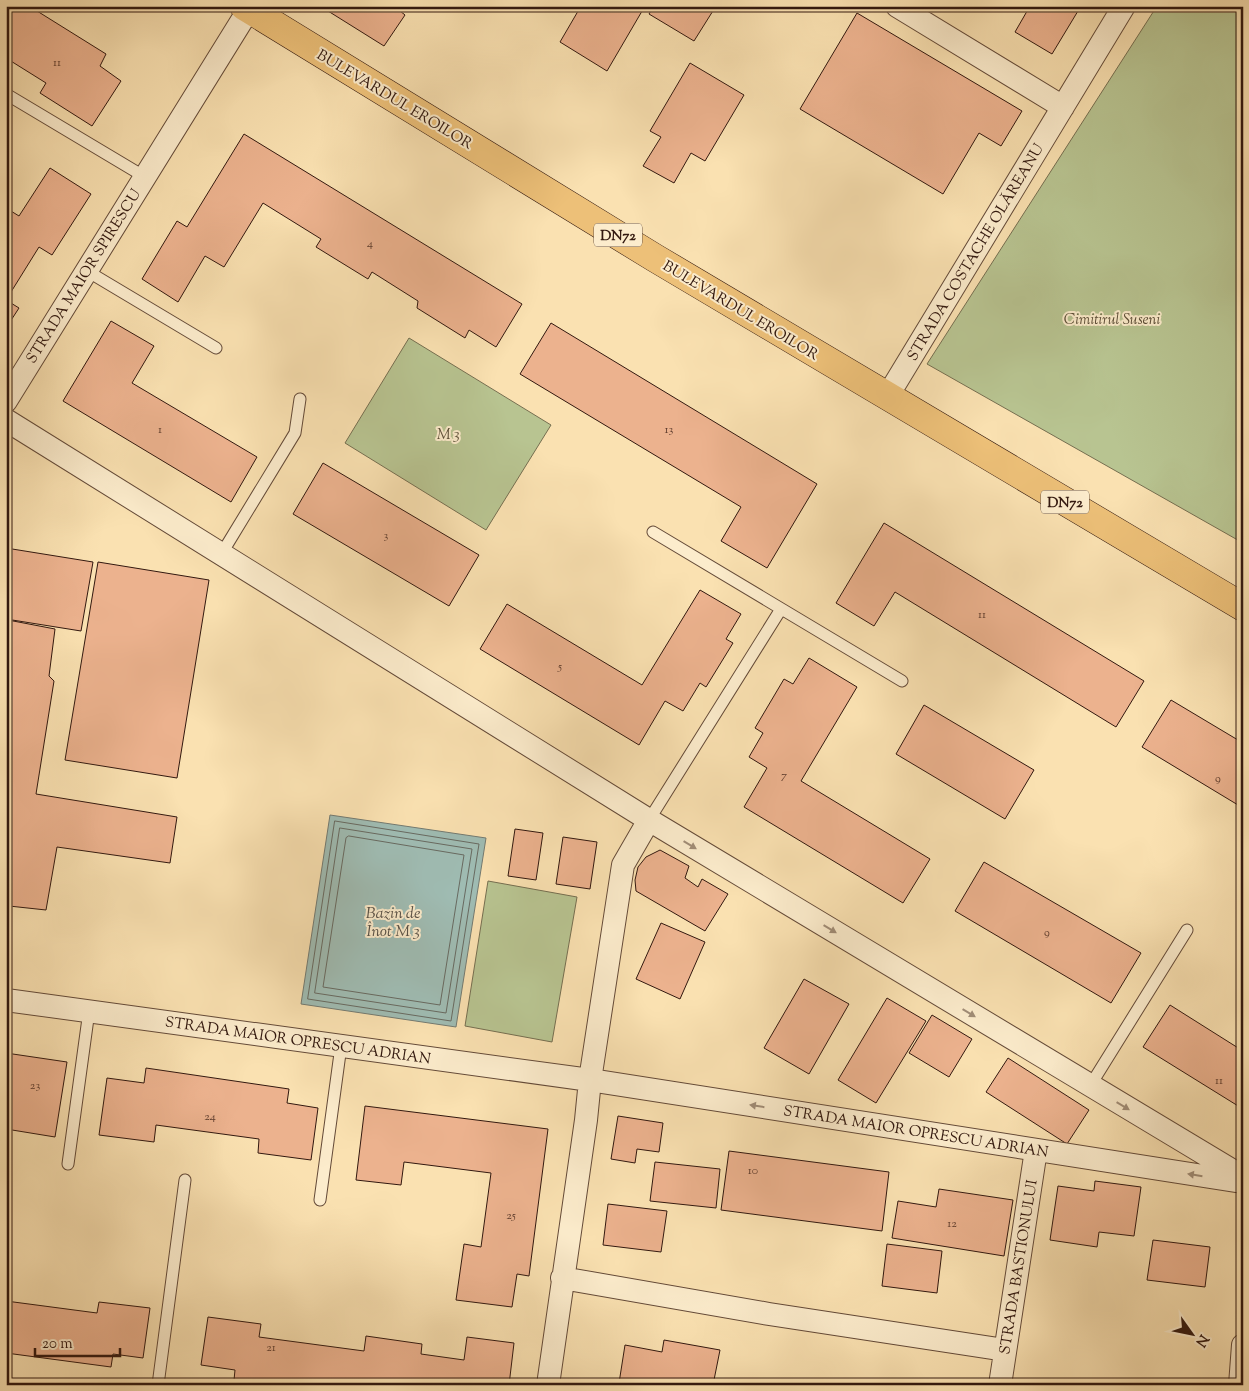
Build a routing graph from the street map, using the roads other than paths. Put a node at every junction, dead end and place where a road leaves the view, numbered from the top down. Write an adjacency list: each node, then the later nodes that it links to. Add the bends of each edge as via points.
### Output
1 (897, 6): 5 (street)
2 (1124, 6): 5 (street, STRADA COSTACHE OLĂREANU)
3 (246, 8): 6 (street, STRADA MAIOR SPIRESCU); 9 (main road, BULEVARDUL EROILOR / DN72)
4 (6, 94): 6 (lane, STRADA MAIOR SPIRESCU)
5 (1063, 107): 9 (street, STRADA COSTACHE OLĂREANU)
6 (145, 177): 7 (street, STRADA MAIOR SPIRESCU)
7 (87, 271): 8 (lane); 11 (street, STRADA MAIOR SPIRESCU)
8 (216, 348)
9 (887, 397): 15 (main road, BULEVARDUL EROILOR / DN72)
10 (300, 399): 14 (lane, via 295,433)
11 (6, 401)
12 (6, 420): 14 (street)
13 (653, 532): 16 (lane)
14 (222, 553): 18 (street)
15 (1243, 607)
16 (781, 610): 17 (lane); 18 (lane)
17 (902, 681)
18 (649, 820): 23 (street, via 623,865); 24 (street, one-way to 24)
19 (1187, 930): 24 (lane)
20 (6, 1000): 21 (street, STRADA MAIOR OPRESCU ADRIAN)
21 (89, 1011): 22 (street, STRADA MAIOR OPRESCU ADRIAN); 26 (lane)
22 (341, 1046): 23 (street, STRADA MAIOR OPRESCU ADRIAN); 30 (lane)
23 (590, 1080): 25 (street, STRADA MAIOR OPRESCU ADRIAN, one-way to 23); 31 (street)
24 (1090, 1086): 27 (street, one-way to 27)
25 (1036, 1150): 29 (street, STRADA MAIOR OPRESCU ADRIAN, one-way to 25); 33 (street, STRADA BASTIONULUI)
26 (68, 1164)
27 (1243, 1177)
28 (185, 1180): 34 (lane)
29 (1243, 1182)
30 (320, 1200)
31 (562, 1278): 33 (street); 35 (street)
32 (1243, 1344): 37 (street)
33 (1005, 1350): 36 (street, STRADA BASTIONULUI)
34 (158, 1385)
35 (548, 1385)
36 (1000, 1385)
37 (1240, 1385)

